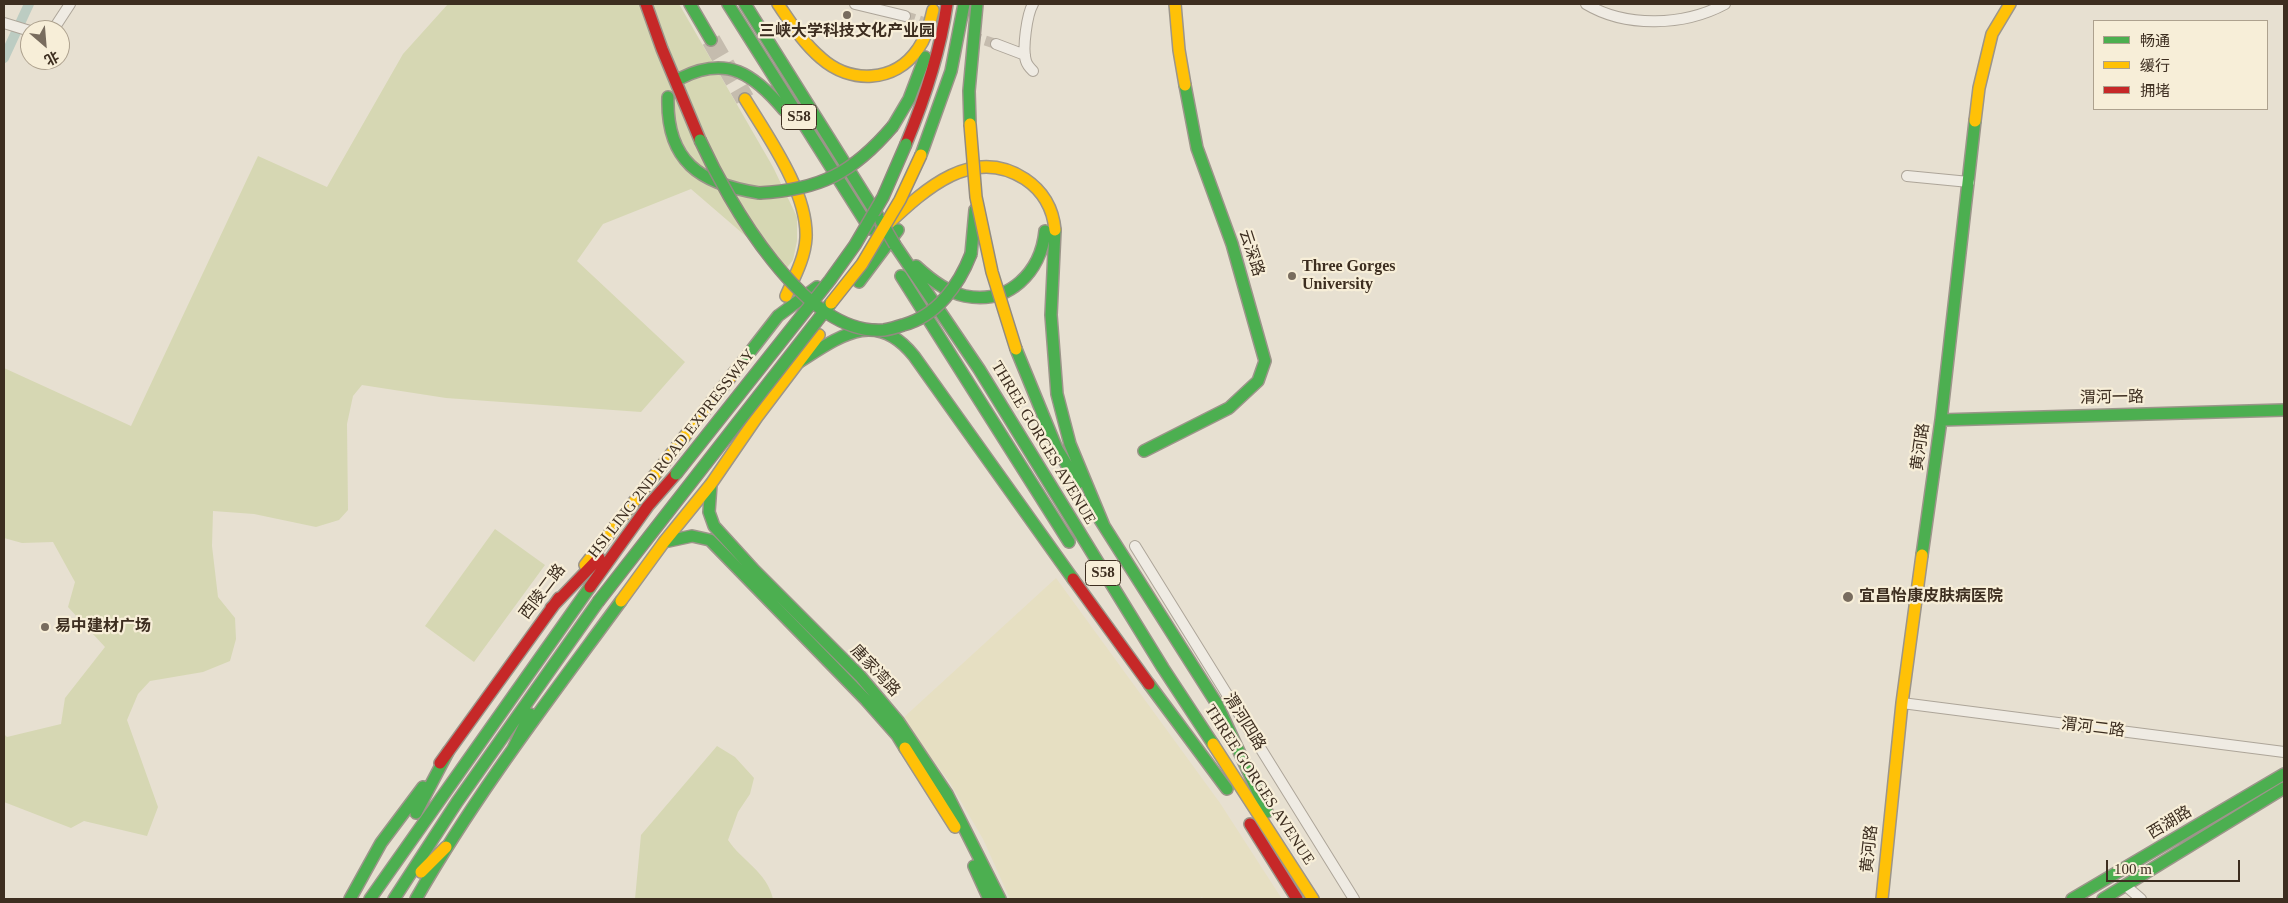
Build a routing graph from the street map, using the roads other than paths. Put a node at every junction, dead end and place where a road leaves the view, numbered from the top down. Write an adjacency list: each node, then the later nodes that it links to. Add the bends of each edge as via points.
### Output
1 (70, 4): 18 (street)
2 (646, 4): 35 (main road, bridge, via 700,140 732,204 750,231 788,277 825,311)
3 (690, 4): 21 (main road)
4 (728, 4): 30 (main road, THREE GORGES AVENUE / S58)
5 (745, 4): 32 (main road, THREE GORGES AVENUE / S58, bridge)
6 (778, 4): 16 (main road, via 827,64 847,75 859,77 889,74 905,65 926,36)
7 (855, 4): 17 (street)
8 (947, 4): 33 (main road, HSI LING 2ND ROAD EXPRESSWAY, bridge, via 929,85 906,144 884,196)
9 (964, 4): 50 (main road, HSI LING 2ND ROAD EXPRESSWAY, bridge, via 951,71 921,155 873,249 598,602)
10 (976, 4): 31 (main road, bridge, via 970,91)
11 (1033, 4): 23 (street)
12 (1175, 4): 41 (main road, 云深路, via 1179,50 1198,148 1232,244 1265,361 1258,381 1229,408)
13 (1586, 4): 14 (street, via 1601,13 1654,23 1710,12)
14 (1725, 4)
15 (2010, 4): 29 (main road, 黄河路, via 1992,34 1980,88)
16 (934, 7): 26 (main road, bridge, via 922,67 893,126 862,160 826,182 798,191 759,193 715,184 691,166 674,142 668,124)
17 (905, 16)
18 (60, 20)
19 (4, 23): 20 (street)
20 (20, 28)
21 (711, 40)
22 (996, 44): 23 (street)
23 (1024, 54): 24 (street)
24 (1033, 71)
25 (681, 78): 30 (main road, via 693,70 719,66 739,70 759,82)
26 (668, 96)
27 (745, 99): 34 (main road, via 788,176 804,215 806,237 802,262)
28 (1907, 176): 29 (street)
29 (1969, 182): 40 (main road, 黄河路)
30 (847, 194): 47 (main road, THREE GORGES AVENUE / S58)
31 (976, 196): 35 (main road, bridge, via 971,254 966,269 950,294 932,311 907,325 888,330); 44 (main road, bridge, via 992,272 1016,349 1057,449)
32 (895, 245): 36 (main road, via 925,275 951,291 971,297 996,295 1016,285 1036,269 1045,242 1045,220 1036,200 1020,183 986,173 965,177 941,188 919,203); 59 (main road, THREE GORGES AVENUE / S58, via 979,369 1163,668)
33 (833, 275): 34 (main road); 43 (main road, HSI LING 2ND ROAD EXPRESSWAY, bridge); 44 (main road, via 930,187 958,171 988,164 1008,168 1038,188 1054,219 1056,243 1051,342 1061,417)
34 (778, 316): 37 (main road, 西陵二路)
35 (863, 328): 36 (main road, via 835,340); 49 (main road, THREE GORGES AVENUE, via 892,335 907,348 1150,688 1230,793)
36 (799, 362): 38 (main road)
37 (724, 386): 38 (main road, via 742,368 761,362 774,371 776,379 775,391); 48 (main road, 西陵二路)
38 (768, 403): 42 (main road)
39 (2284, 410): 40 (main road, 渭河一路)
40 (1941, 420): 51 (main road, 黄河路)
41 (1144, 452)
42 (711, 484): 45 (main road); 67 (main road, 唐家湾路, via 709,512 714,526 879,698 908,734 942,784)
43 (648, 506): 48 (main road); 60 (main road, HSI LING 2ND ROAD EXPRESSWAY)
44 (1104, 526): 59 (main road, via 1217,704)
45 (664, 542): 52 (main road); 66 (main road, 唐家湾路, via 685,535 710,540 866,700 897,735 924,774 960,836)
46 (1135, 546): 70 (street, 渭河四路)
47 (1076, 552)
48 (551, 608): 53 (main road, 西陵二路)
49 (1124, 626)
50 (555, 662): 52 (main road); 62 (main road, HSI LING 2ND ROAD EXPRESSWAY, via 457,802)
51 (1902, 704): 54 (street, 渭河二路); 71 (main road, 黄河路)
52 (513, 748): 58 (main road)
53 (448, 752): 60 (main road); 63 (main road, 西陵二路, via 381,843)
54 (2284, 752)
55 (2284, 774): 72 (main road, 西湖路)
56 (2284, 788): 61 (main road, 西湖路)
57 (1242, 812): 68 (main road, THREE GORGES AVENUE)
58 (446, 847): 62 (main road); 65 (main road)
59 (1288, 859): 69 (main road, THREE GORGES AVENUE / S58)
60 (380, 881): 64 (main road, HSI LING 2ND ROAD EXPRESSWAY)
61 (2126, 886): 73 (main road, 西湖路); 74 (street)
62 (395, 898)
63 (350, 899)
64 (370, 899)
65 (416, 899)
66 (989, 899)
67 (1000, 899)
68 (1297, 899)
69 (1313, 899)
70 (1354, 899)
71 (1882, 899)
72 (2072, 899)
73 (2103, 899)
74 (2141, 899)

